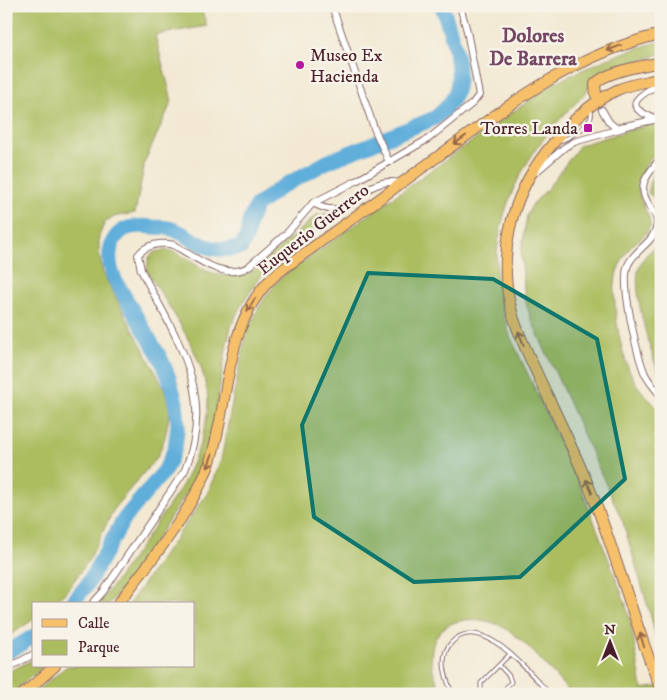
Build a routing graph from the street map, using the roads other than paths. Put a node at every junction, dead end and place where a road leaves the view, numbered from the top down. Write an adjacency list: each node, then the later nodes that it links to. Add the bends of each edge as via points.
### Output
1 (332, 6): 12 (street)
2 (460, 6): 12 (street, via 479,95 428,139)
3 (661, 34): 14 (main road, Euquerio Guerrero, one-way to 14, via 619,46 557,74)
4 (661, 62): 7 (main road, via 603,78 595,84)
5 (661, 78): 13 (main road, via 619,89 580,114 554,142)
6 (661, 83): 9 (street, via 641,94 635,104 640,113)
7 (596, 95)
8 (602, 110): 10 (street, via 613,126)
9 (660, 119): 10 (street)
10 (623, 128): 13 (street, via 574,142)
11 (661, 158): 16 (street, via 642,185 647,203 656,214 655,232 632,257 625,280 639,358 646,376)
12 (389, 162): 15 (street)
13 (527, 180): 24 (main road, one-way to 13, via 591,492 522,342 513,315 506,273 507,242 512,215)
14 (401, 183): 15 (street, via 382,183 372,187 340,209); 18 (main road, Euquerio Guerrero, one-way to 18, via 287,266 256,296 238,333 216,440 202,483)
15 (313, 203): 17 (street, via 287,233 242,271 222,271 168,243 141,250 138,255 141,270 186,357 194,385 194,438 185,470)
16 (661, 396)
17 (94, 602)
18 (119, 602)
19 (510, 654): 21 (lane); 26 (lane, via 482,635 460,636 446,652 445,674); 29 (lane)
20 (32, 655): 23 (street)
21 (499, 665): 27 (lane, via 481,683); 28 (lane, via 511,679)
22 (53, 668): 25 (main road)
23 (6, 669)
24 (659, 685)
25 (22, 694)
26 (452, 694)
27 (481, 694)
28 (501, 694)
29 (550, 694)

